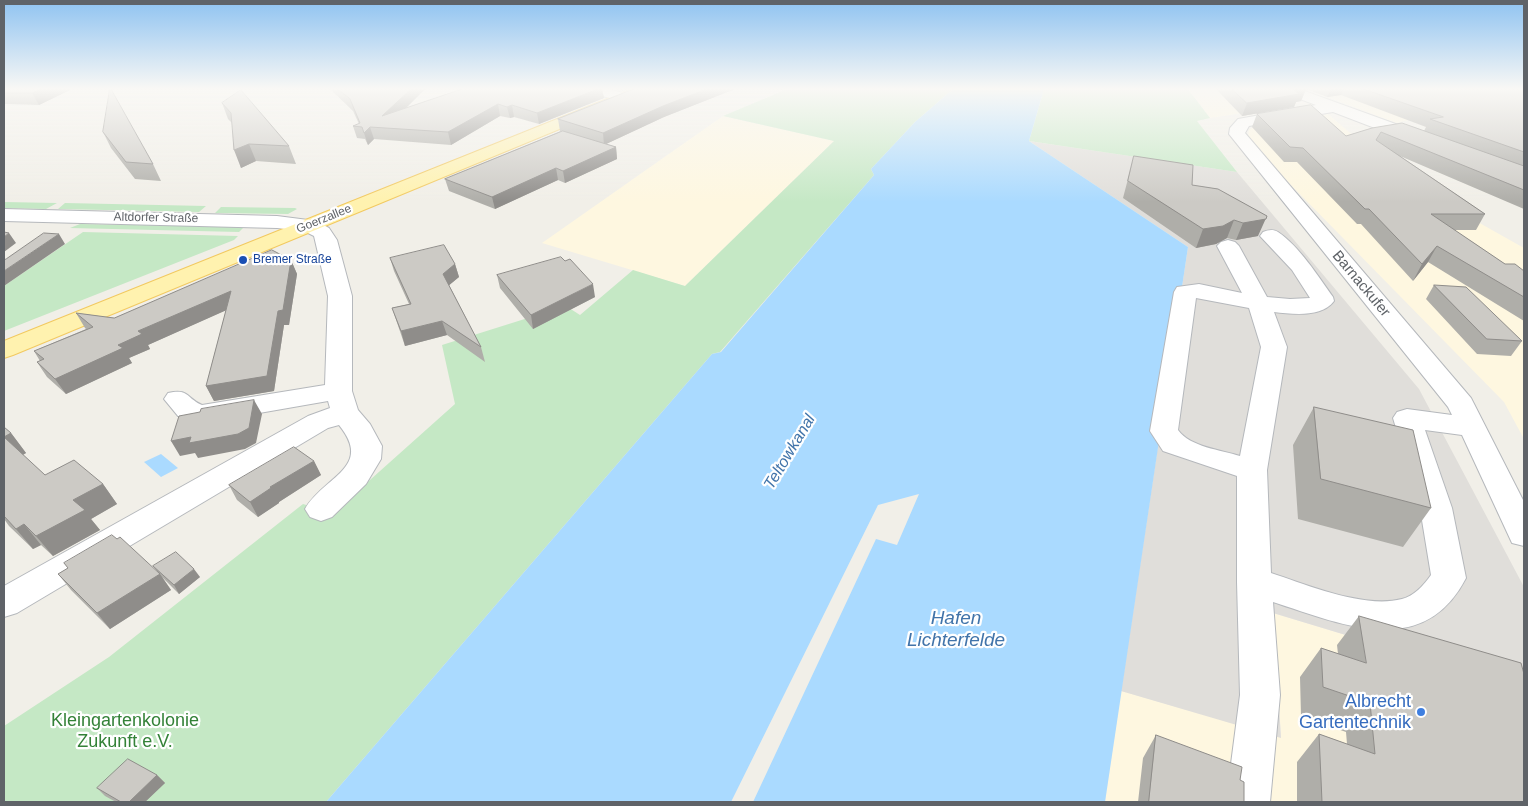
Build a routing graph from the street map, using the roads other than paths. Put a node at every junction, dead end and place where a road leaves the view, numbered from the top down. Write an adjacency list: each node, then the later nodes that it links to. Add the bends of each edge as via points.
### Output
1 (550, 127): 7 (main road, Goerzallee)
2 (1239, 127): 15 (street, Barnackufer, via 1237,134 1461,404)
3 (1387, 127): 4 (street)
4 (1434, 144)
5 (4, 214): 6 (street, Altdorfer Straße)
6 (74, 216): 7 (street, Altdorfer Straße); 8 (street)
7 (309, 225): 12 (main road, Goerzallee); 14 (street, via 324,235 340,296)
8 (44, 236)
9 (1270, 236): 11 (street, via 1300,266 1322,301 1310,306)
10 (1228, 246): 11 (street)
11 (1258, 303): 16 (street, via 1274,347); 16 (street, via 1198,291 1185,292 1164,432 1173,444 1181,448)
12 (4, 350)
13 (178, 399): 14 (street, via 184,408 202,414)
14 (342, 402): 17 (street, via 367,446 366,459 355,476); 20 (street, via 318,422)
15 (1472, 427): 18 (street, Barnackufer); 19 (street, via 1407,418 1436,508 1449,578 1441,591 1415,611 1389,617 1354,614)
16 (1252, 470): 19 (street)
17 (320, 509)
18 (1524, 534)
19 (1254, 582): 21 (street, via 1260,695)
20 (4, 603)
21 (1248, 802)

